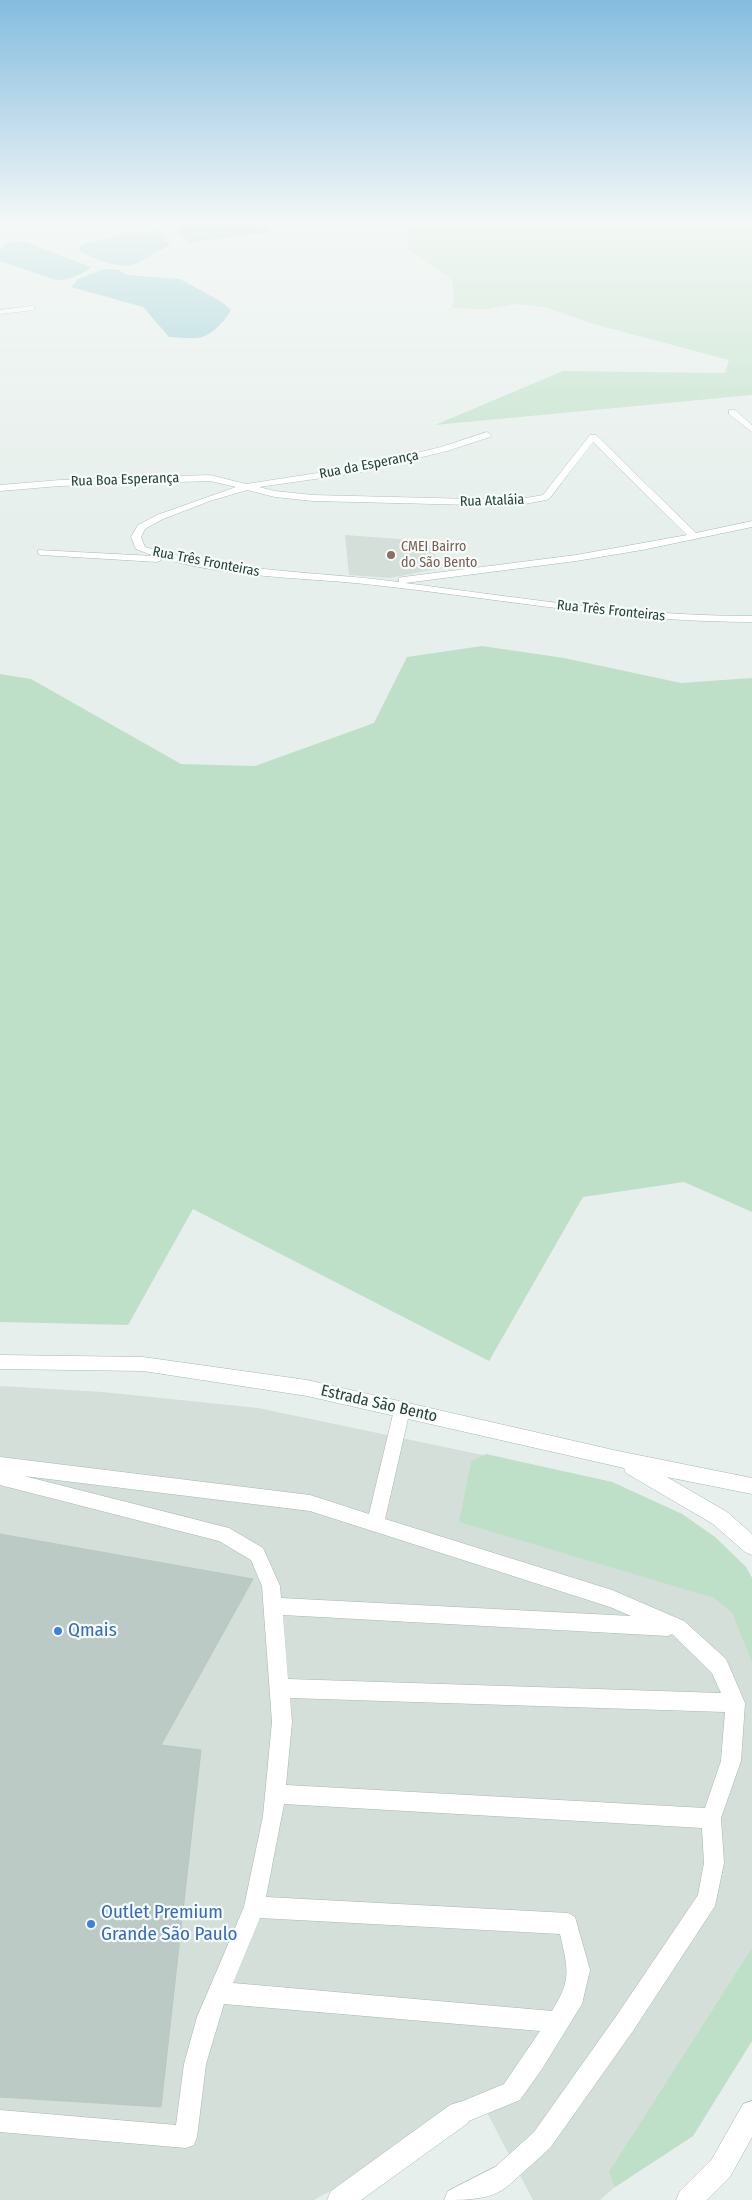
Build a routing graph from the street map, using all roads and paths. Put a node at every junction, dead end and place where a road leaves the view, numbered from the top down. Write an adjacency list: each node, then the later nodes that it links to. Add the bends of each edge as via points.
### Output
1 (732, 412): 2 (street)
2 (752, 429)
3 (487, 435): 4 (street, Rua da Esperança, via 357,470)
4 (250, 486): 5 (street, Rua Boa Esperança, via 210,478 70,482); 7 (street, Rua Ataláia, via 275,494 313,498 514,503 546,497 593,436); 9 (street, Rua Três Fronteiras, via 182,508 141,527 136,537 141,549)
5 (0, 488)
6 (752, 524): 7 (street, Rua Três Fronteiras)
7 (694, 536): 10 (street, Rua Três Fronteiras, via 576,558)
8 (41, 552): 9 (street)
9 (185, 560): 10 (street, Rua Três Fronteiras, via 268,573)
10 (381, 583): 11 (street, Rua Três Fronteiras, via 637,615)
11 (752, 619)
12 (0, 1362): 13 (street, Estrada São Bento, via 143,1364 307,1388)
13 (402, 1410): 14 (street, Estrada São Bento); 18 (lane)
14 (618, 1459): 17 (street, Estrada São Bento); 19 (street, via 720,1518)
15 (0, 1465): 18 (lane, via 310,1503)
16 (0, 1477): 20 (lane, via 223,1534 257,1554 271,1586)
17 (752, 1486)
18 (376, 1524): 21 (lane, via 612,1600)
19 (752, 1546)
20 (272, 1606): 21 (lane); 22 (lane)
21 (677, 1628): 23 (lane, via 719,1666)
22 (279, 1688): 23 (lane); 24 (lane, via 282,1722)
23 (735, 1703): 25 (lane, via 731,1761)
24 (275, 1794): 25 (lane); 26 (lane)
25 (711, 1818): 32 (lane, via 714,1864 708,1899 542,2140)
26 (254, 1907): 27 (lane); 28 (lane, via 568,1924 578,1970 574,1996)
27 (218, 1993): 28 (lane); 31 (lane, via 195,2064 186,2137)
28 (557, 2022): 29 (lane, via 512,2092)
29 (459, 2114): 33 (street)
30 (752, 2114): 35 (street, via 721,2168)
31 (0, 2121)
32 (501, 2177): 34 (street)
33 (340, 2200)
34 (458, 2200)
35 (689, 2200)

